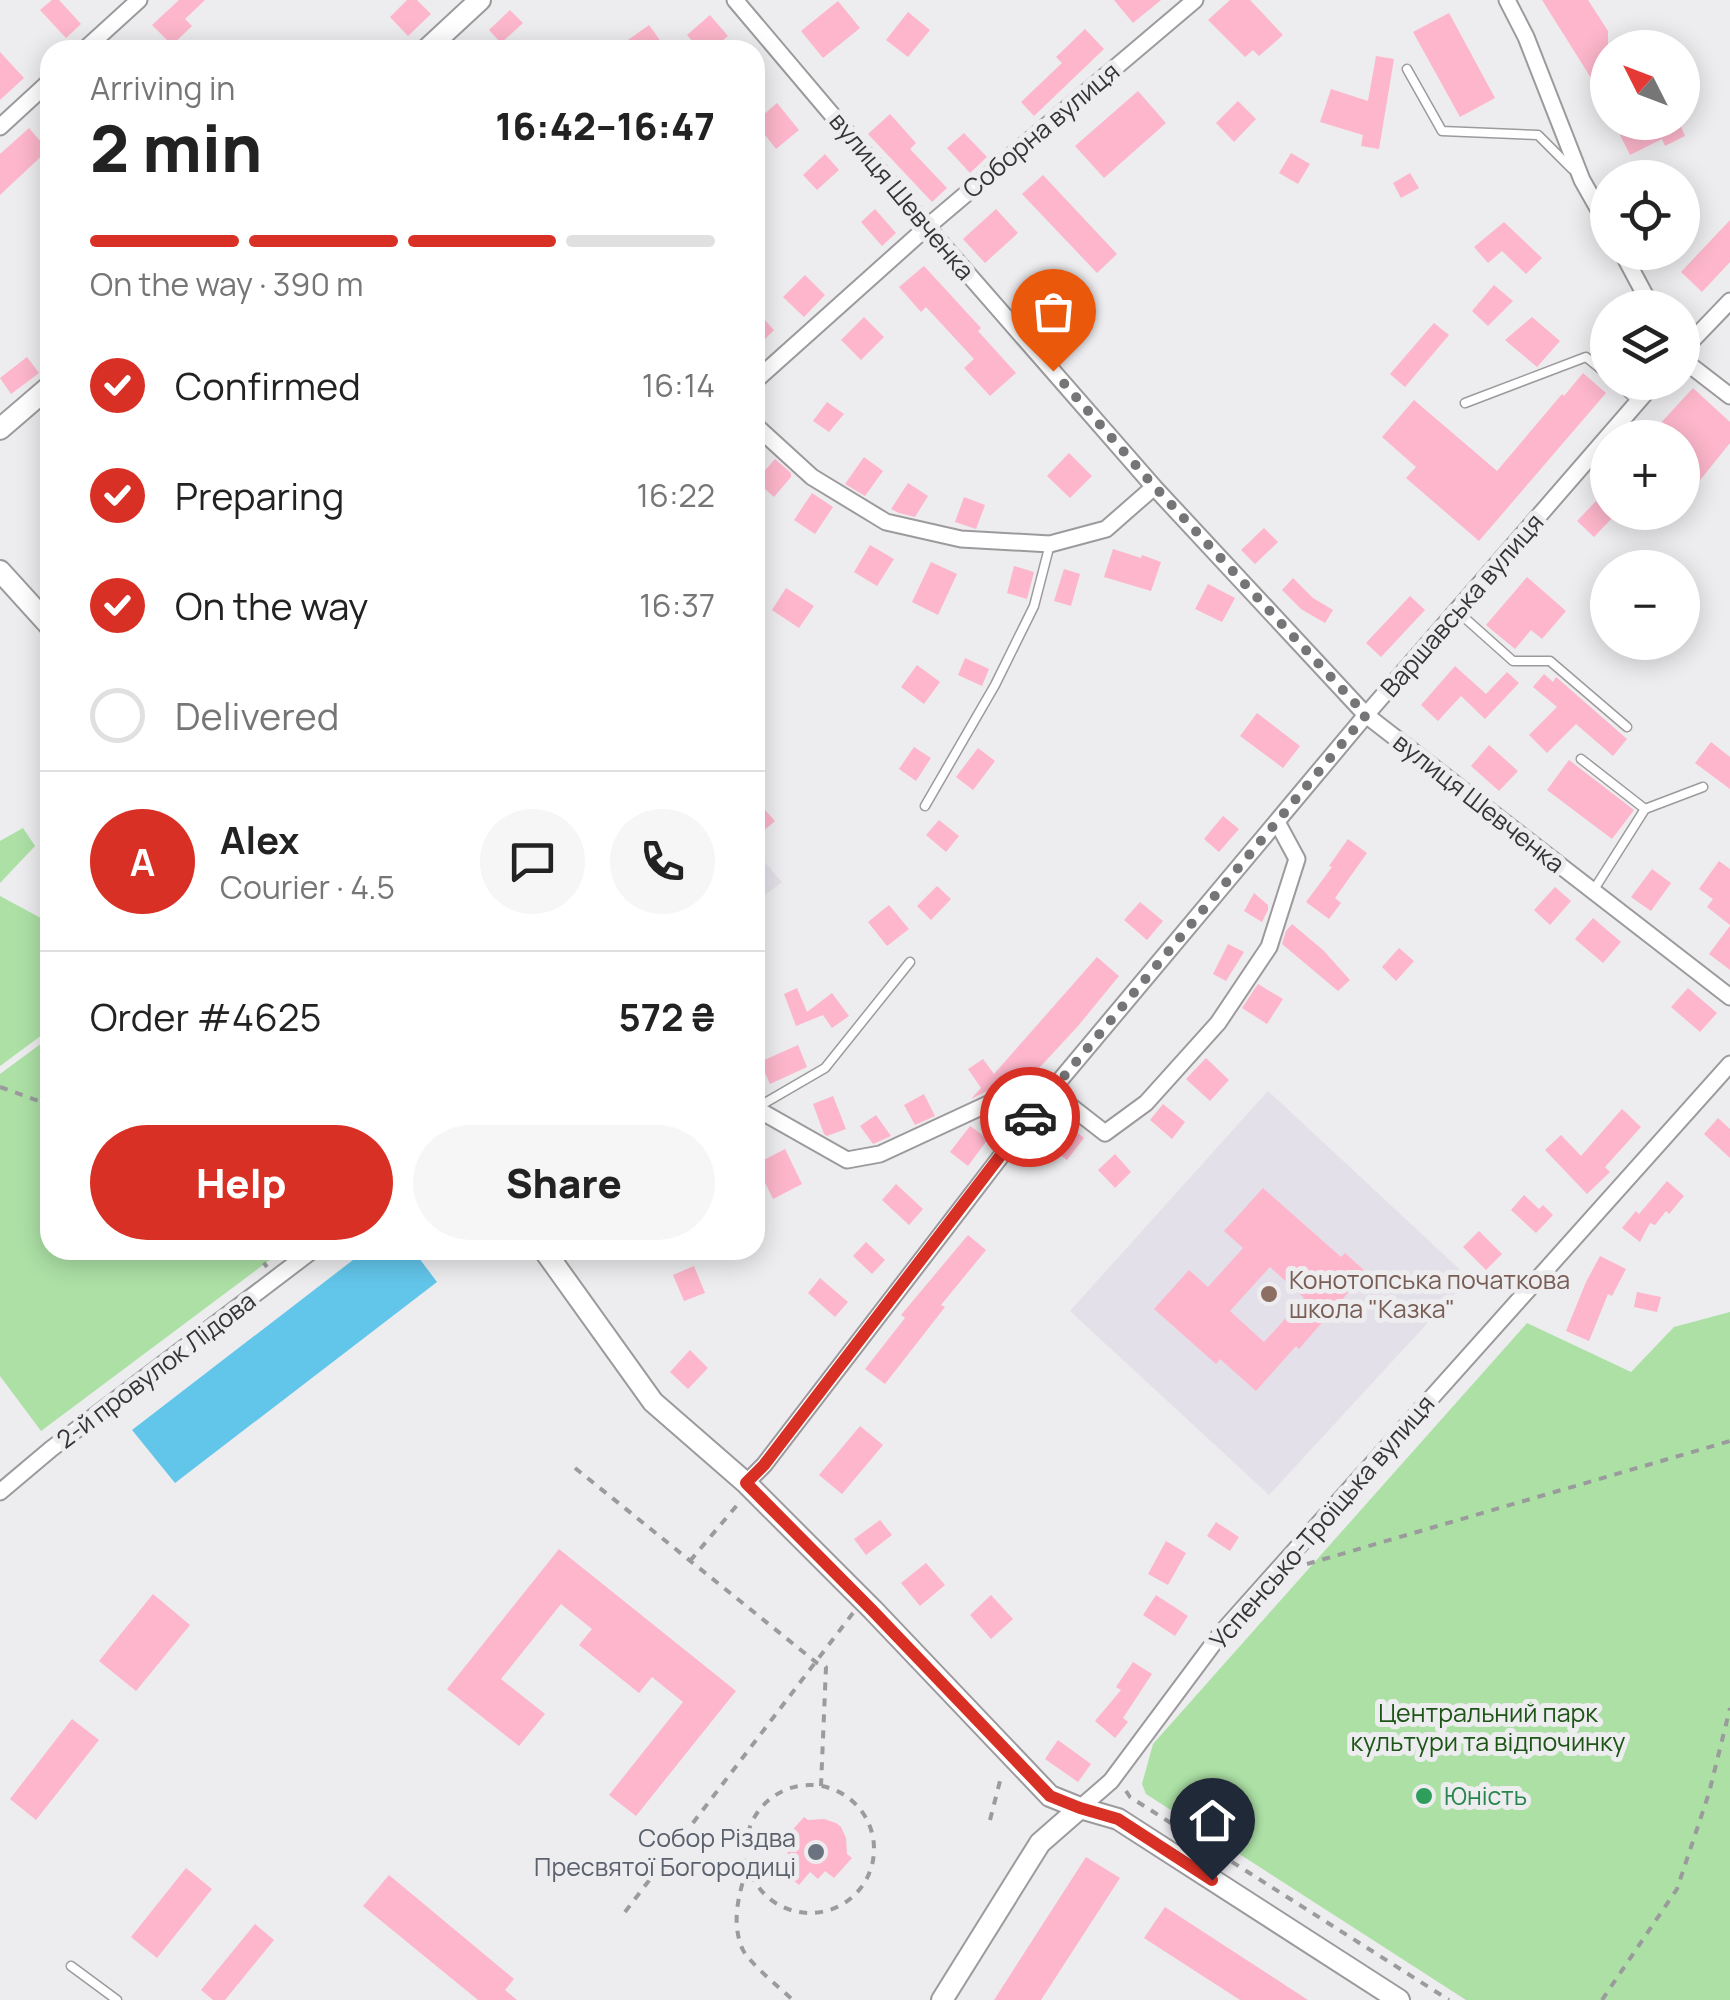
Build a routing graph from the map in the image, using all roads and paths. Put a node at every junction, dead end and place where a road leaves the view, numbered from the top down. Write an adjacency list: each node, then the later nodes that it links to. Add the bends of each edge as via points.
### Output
1 (139, 0): 6 (street)
2 (480, 0): 7 (main road)
3 (735, 0): 13 (street, вулиця Шевченка)
4 (1195, 0): 13 (street, Соборна вулиця)
5 (1507, 0): 11 (street)
6 (95, 40)
7 (437, 40)
8 (1407, 69): 11 (lane, via 1442,131 1538,134)
9 (40, 90): 10 (street)
10 (0, 127)
11 (1582, 180): 12 (street)
12 (1590, 194)
13 (927, 227): 18 (street, Соборна вулиця); 25 (street, вулиця Шевченка)
14 (1730, 301): 15 (street)
15 (1700, 335)
16 (1590, 360): 22 (lane)
17 (1700, 370): 20 (street)
18 (765, 372)
19 (40, 395): 23 (main road)
20 (1730, 396)
21 (1638, 402): 28 (street, Варшавська вулиця)
22 (1466, 403)
23 (0, 429)
24 (765, 434): 26 (street, via 812,477 886,522 961,539)
25 (1154, 486): 26 (street, via 1106,530); 30 (street, вулиця Шевченка)
26 (1050, 544): 34 (lane, via 1034,606)
27 (0, 571): 29 (main road)
28 (1457, 611): 30 (street, Варшавська вулиця); 31 (lane, via 1513,662 1550,662)
29 (40, 615)
30 (1366, 715): 36 (street, Варшавська вулиця); 37 (street, вулиця Шевченка)
31 (1627, 727)
32 (1581, 759): 35 (lane)
33 (1703, 788): 35 (lane)
34 (925, 806)
35 (1645, 809): 37 (lane)
36 (1277, 822): 42 (street, Варшавська вулиця); 42 (street, via 1296,859 1269,947 1218,1024 1146,1103 1106,1133)
37 (1593, 891): 39 (street, вулиця Шевченка)
38 (910, 962): 44 (lane, via 825,1068)
39 (1730, 997)
40 (1730, 1064): 62 (street, Успенсько-Троїцька вулиця, via 1222,1632 1111,1781)
41 (0, 1087): 43 (path)
42 (1051, 1091): 45 (street, Варшавська вулиця)
43 (40, 1101)
44 (765, 1103)
45 (1034, 1112): 46 (street, via 990,1103 880,1154 847,1160); 51 (street, Варшавська вулиця)
46 (765, 1113)
47 (300, 1260): 52 (street, 2-й провулок Лідова)
48 (551, 1260): 51 (main road, via 653,1402)
49 (1730, 1440): 55 (path)
50 (575, 1468): 54 (path)
51 (746, 1483): 62 (main road, via 1050,1796)
52 (0, 1492)
53 (738, 1504): 54 (path)
54 (690, 1561): 57 (path)
55 (1305, 1564)
56 (853, 1613): 57 (path)
57 (817, 1663): 60 (path, via 826,1667); 65 (path)
58 (1730, 1708): 72 (path, via 1677,1889)
59 (1000, 1781): 63 (path)
60 (821, 1786): 64 (path, via 795,1786 771,1797 745,1841); 64 (path, via 844,1794 872,1834 874,1859 865,1883 837,1907 801,1914 758,1890)
61 (1124, 1788): 71 (path)
62 (1080, 1808): 69 (main road, Успенсько-Троїцька вулиця, via 1040,1843); 70 (main road, via 1118,1819)
63 (990, 1820)
64 (747, 1867): 68 (path, via 736,1920 742,1951)
65 (624, 1912)
66 (70, 1966): 67 (lane)
67 (117, 2000)
68 (793, 2000)
69 (942, 2000)
70 (1399, 2000)
71 (1449, 2000)
72 (1602, 2000)

